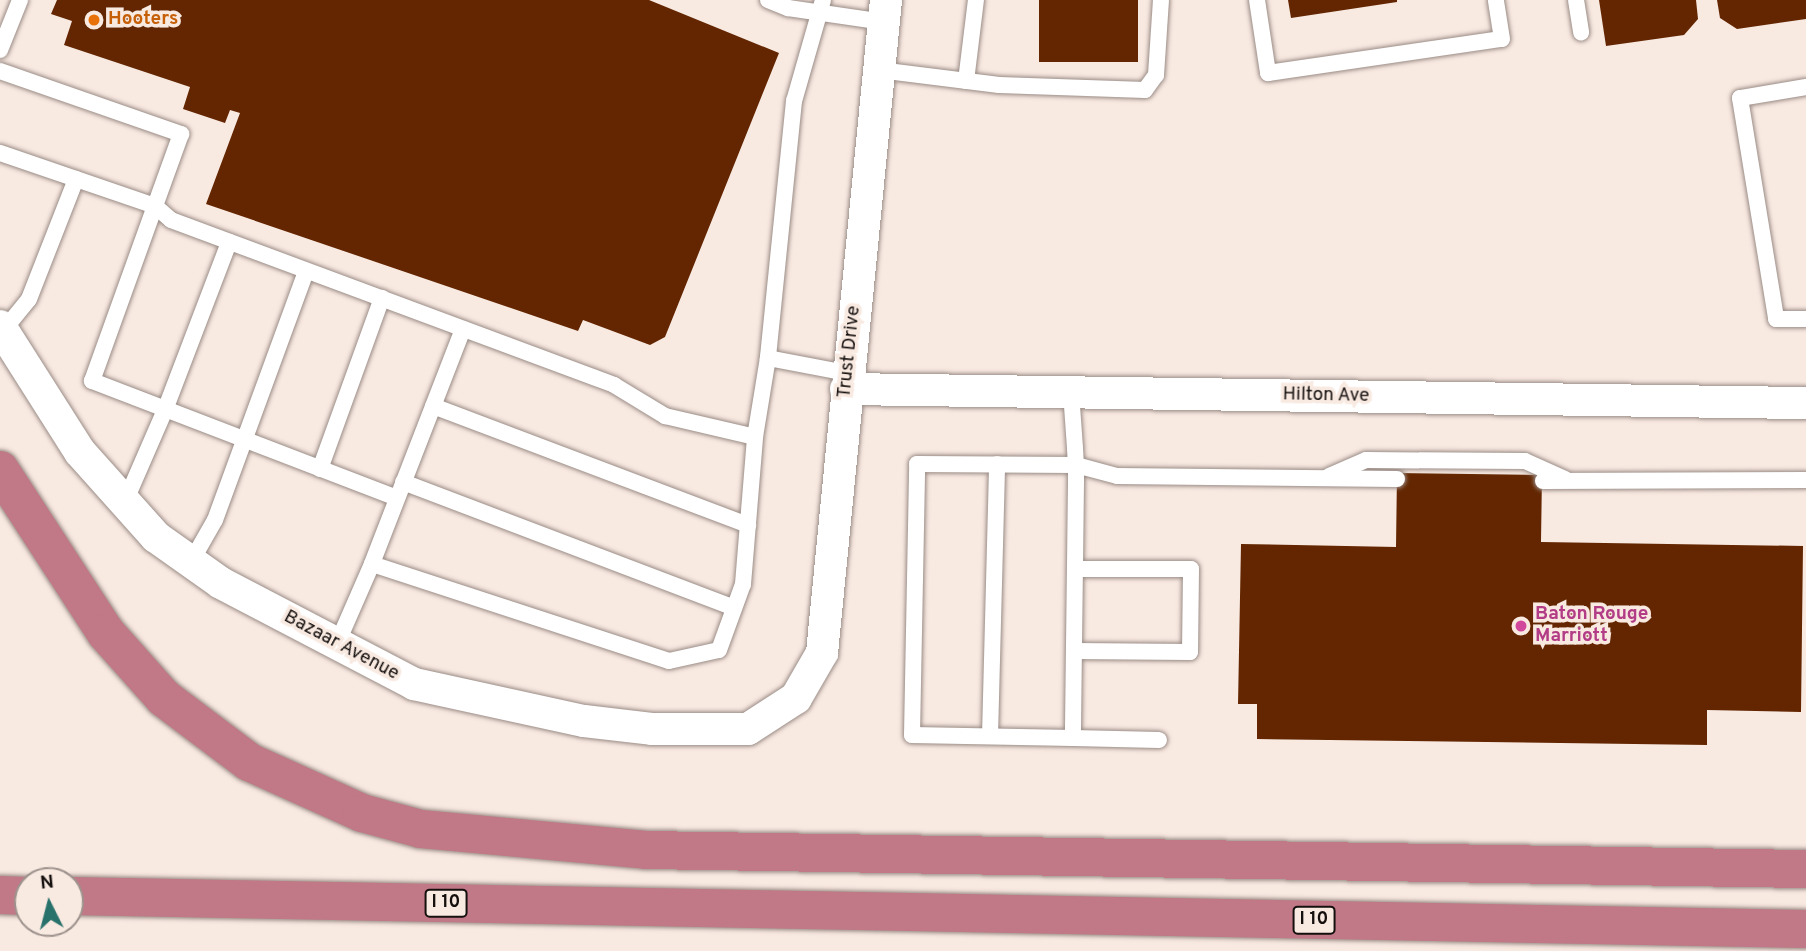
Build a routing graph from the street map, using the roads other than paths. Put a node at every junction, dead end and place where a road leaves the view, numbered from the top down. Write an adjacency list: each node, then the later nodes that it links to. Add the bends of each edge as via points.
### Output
1 (20, 0): 11 (lane)
2 (768, 0): 8 (lane)
3 (976, 0): 14 (lane)
4 (1161, 0): 14 (lane, via 1156,75 1145,90)
5 (1257, 0): 6 (lane, via 1268,73 1502,39)
6 (1496, 0)
7 (1576, 0): 10 (lane)
8 (821, 6): 9 (lane); 25 (lane, via 794,101)
9 (885, 11): 12 (street, Trust Drive)
10 (1581, 33)
11 (0, 50)
12 (879, 70): 14 (lane); 26 (street, Trust Drive)
13 (0, 71): 18 (lane, via 180,134)
14 (966, 81)
15 (1806, 87): 22 (lane, via 1740,98 1776,319)
16 (0, 153): 17 (lane)
17 (76, 179): 18 (lane); 23 (lane, via 29,299)
18 (155, 206): 19 (lane, via 171,220); 30 (lane, via 92,381)
19 (229, 242): 20 (lane); 30 (lane)
20 (306, 271): 21 (lane); 32 (lane)
21 (382, 298): 24 (lane); 35 (lane)
22 (1806, 319)
23 (2, 329): 43 (street, Bazaar Avenue, via 80,452)
24 (463, 329): 29 (lane); 31 (lane, via 614,385 665,416)
25 (768, 358): 26 (lane); 31 (lane)
26 (846, 381): 27 (street, Hilton Ave); 51 (street, Trust Drive, via 822,653)
27 (1071, 392): 28 (street, Hilton Ave); 34 (lane)
28 (1806, 403)
29 (433, 406): 42 (lane); 44 (lane)
30 (165, 410): 32 (lane); 43 (lane)
31 (755, 437): 44 (lane)
32 (244, 441): 35 (lane); 45 (lane, via 215,520)
33 (997, 464): 34 (lane); 52 (lane); 52 (lane, via 916,464 912,735)
34 (1076, 465): 37 (lane, via 1117,476); 47 (lane)
35 (320, 469): 42 (lane)
36 (0, 470): 55 (highway, via 106,633 164,698 249,762 362,813 421,830 646,850)
37 (1325, 478): 38 (lane); 41 (lane, via 1366,460 1525,461)
38 (1397, 479)
39 (1806, 480): 41 (lane)
40 (1543, 481): 41 (lane)
41 (1571, 481)
42 (400, 490): 46 (lane); 48 (lane)
43 (125, 502): 45 (street, Bazaar Avenue, via 156,537)
44 (748, 525): 48 (lane, via 743,584)
45 (191, 562): 49 (street, Bazaar Avenue, via 221,583)
46 (372, 564): 48 (lane, via 669,661 719,650); 49 (lane)
47 (1075, 569): 50 (lane); 50 (lane, via 1191,569 1190,652)
48 (734, 608)
49 (337, 644): 51 (street, Bazaar Avenue, via 414,684 584,722 652,729 748,729)
50 (1074, 651): 53 (lane)
51 (796, 698)
52 (990, 736): 53 (lane)
53 (1073, 738): 54 (lane)
54 (1159, 740)
55 (1806, 869)
56 (84, 896): 57 (highway, I 10)
57 (1806, 929)

